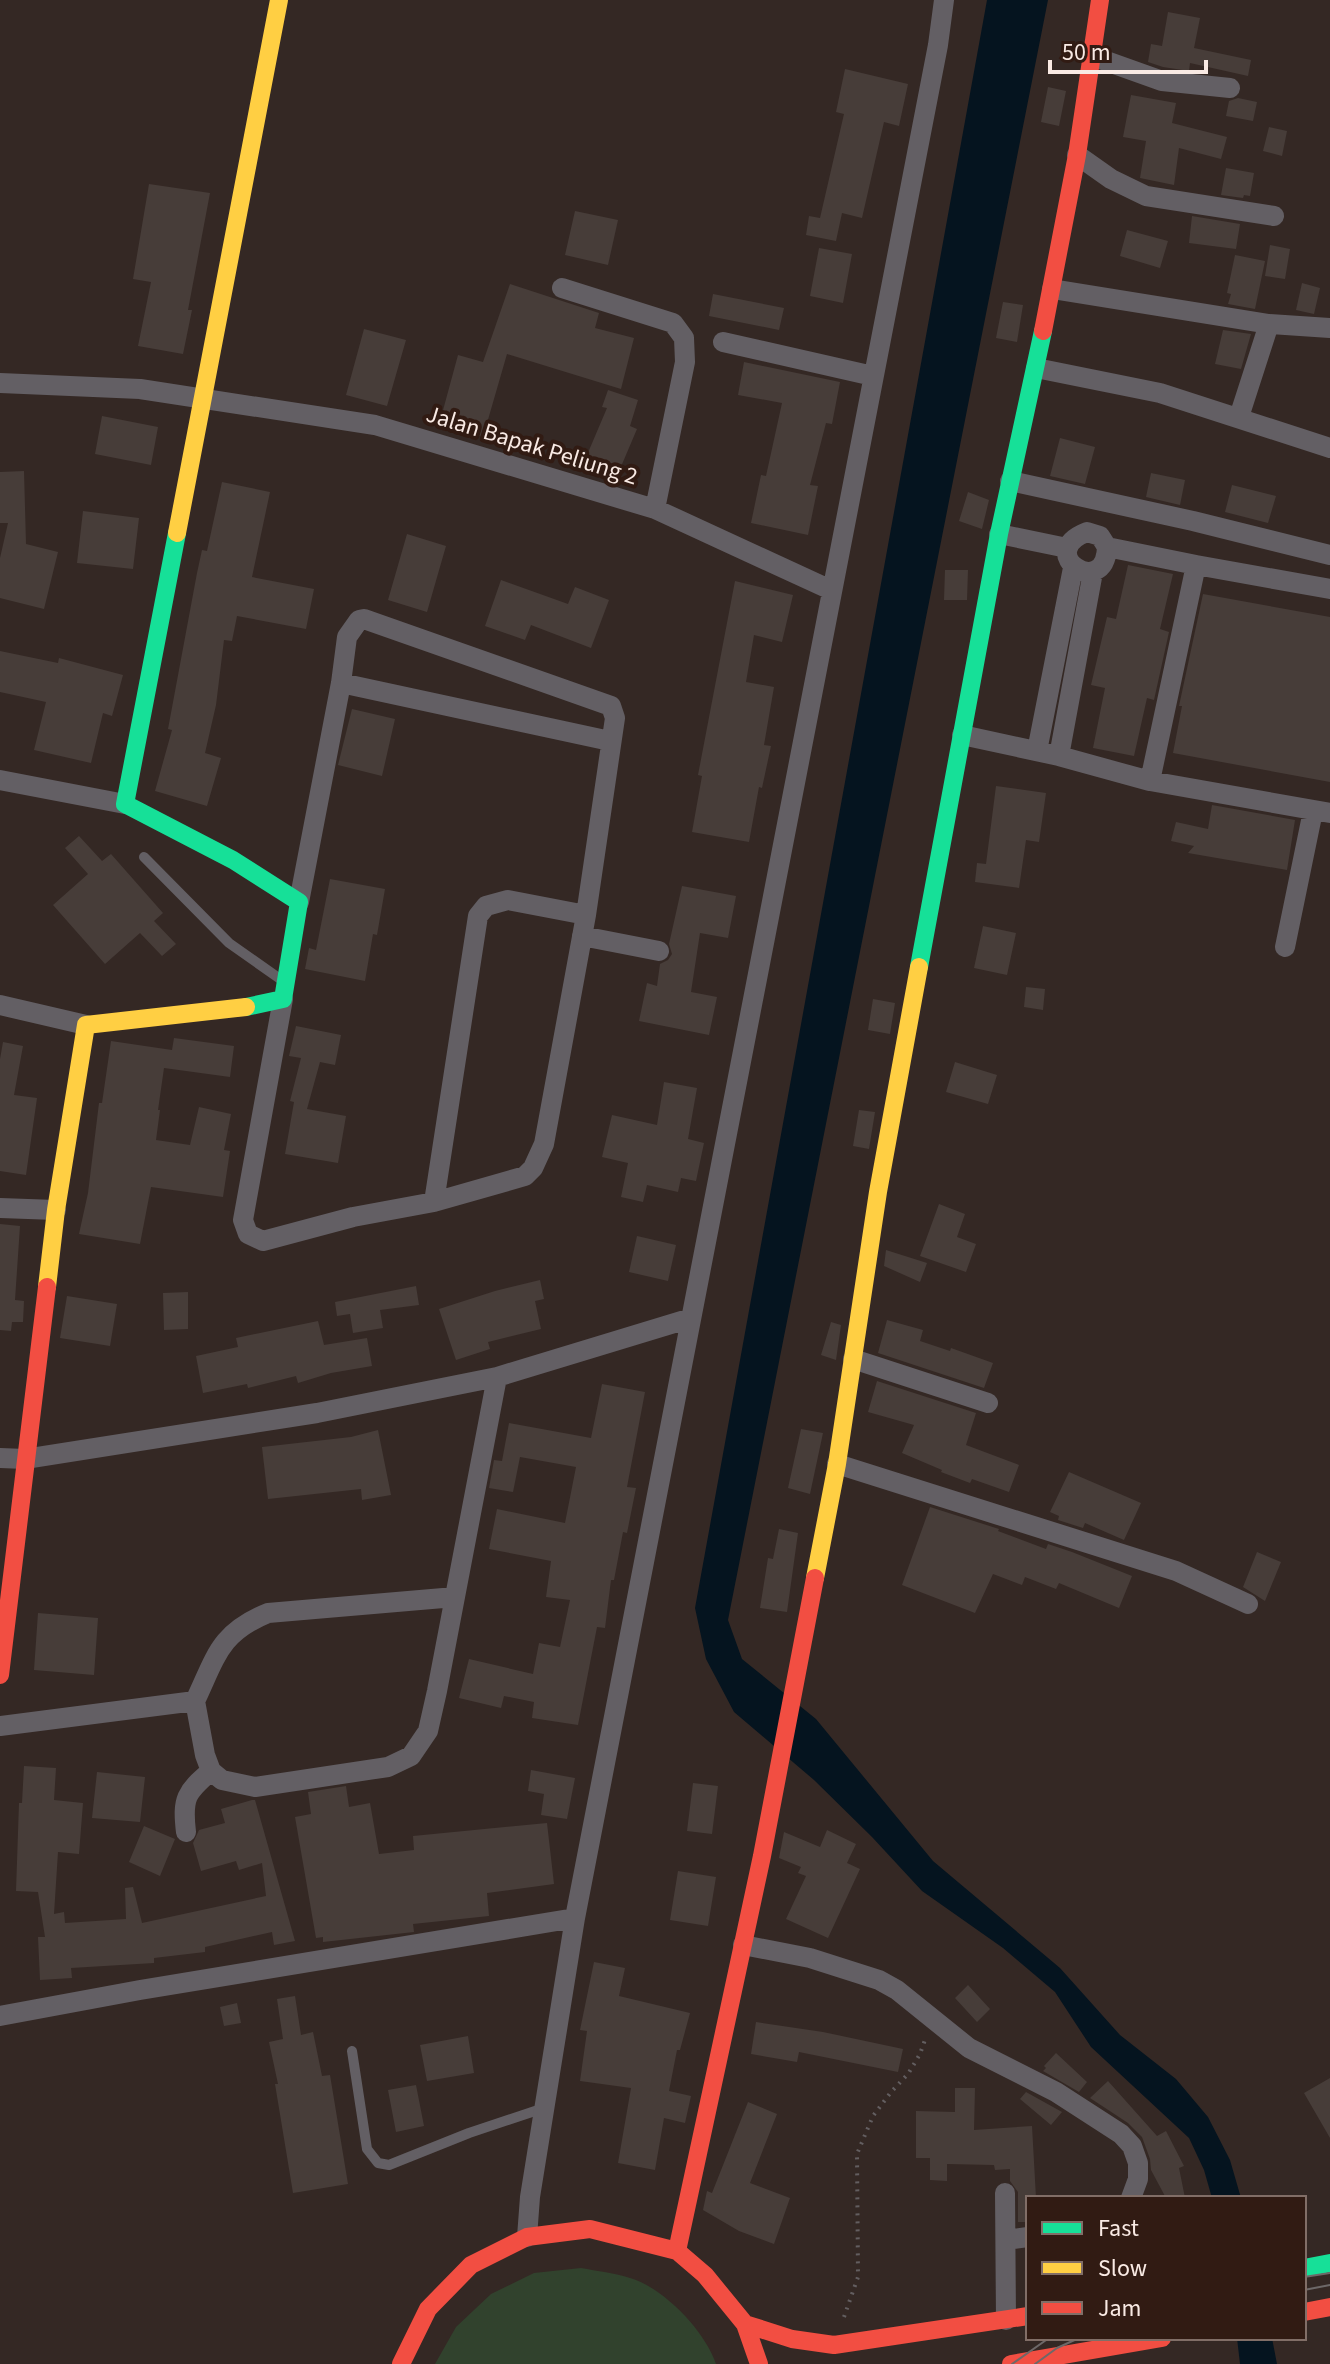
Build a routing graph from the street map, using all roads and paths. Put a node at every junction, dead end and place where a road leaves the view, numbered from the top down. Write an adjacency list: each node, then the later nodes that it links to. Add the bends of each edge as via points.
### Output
1 (279, 0): 16 (main road)
2 (944, 0): 14 (street)
3 (1100, 0): 4 (main road)
4 (1092, 56): 5 (street, via 1162,81); 6 (main road)
5 (1230, 88)
6 (1077, 155): 7 (street, via 1146,196); 9 (main road)
7 (1274, 216)
8 (562, 288): 20 (street, via 673,323 684,338 685,362)
9 (1052, 289): 10 (street); 13 (main road)
10 (1269, 324): 11 (street); 17 (street)
11 (1330, 328)
12 (723, 342): 14 (street)
13 (1036, 368): 17 (street, via 1160,393); 19 (main road)
14 (873, 376): 27 (street)
15 (0, 383): 16 (street, Jalan Bapak Peliung 2, via 140,389)
16 (202, 401): 20 (street, Jalan Bapak Peliung 2, via 375,425); 35 (main road)
17 (1239, 417): 18 (street)
18 (1330, 448)
19 (1010, 481): 21 (main road); 23 (street)
20 (655, 509): 27 (street, Jalan Bapak Peliung 2)
21 (999, 534): 24 (street); 29 (main road)
22 (1107, 547): 24 (street, via 1102,566); 24 (street, via 1100,536 1087,532 1074,537); 25 (street)
23 (1330, 555)
24 (1078, 563): 31 (street); 32 (street)
25 (1196, 565): 26 (street); 34 (street)
26 (1330, 589)
27 (831, 590): 49 (street)
28 (341, 683): 30 (street); 30 (street, via 347,637 364,619 604,702 614,713); 38 (street)
29 (962, 735): 31 (street); 50 (main road, via 878,1192)
30 (610, 741): 39 (street)
31 (1037, 751): 32 (street)
32 (1059, 756): 34 (street)
33 (0, 780): 35 (street)
34 (1150, 781): 36 (street)
35 (125, 804): 38 (main road, via 233,860)
36 (1322, 812): 41 (street)
37 (144, 857): 43 (lane)
38 (299, 902): 43 (main road)
39 (586, 915): 40 (street); 46 (street, via 508,900 486,906 478,916)
40 (582, 936): 42 (street); 46 (street, via 540,1156 525,1176)
41 (1285, 947)
42 (659, 951)
43 (284, 991): 45 (main road, via 256,1006); 46 (street, via 243,1220 248,1234 263,1241)
44 (0, 1005): 45 (street)
45 (86, 1025): 48 (main road)
46 (434, 1202)
47 (0, 1208): 48 (street)
48 (56, 1210): 54 (main road)
49 (691, 1318): 51 (street); 63 (street)
50 (853, 1359): 52 (street); 55 (main road)
51 (497, 1377): 54 (street, via 317,1413); 56 (street)
52 (988, 1403)
53 (0, 1458): 54 (street)
54 (25, 1459): 58 (main road)
55 (837, 1464): 57 (street, via 1176,1571); 64 (main road)
56 (455, 1597): 59 (street, via 268,1613 231,1633); 61 (street, via 428,1731 411,1756 388,1767 255,1787 222,1780)
57 (1248, 1604)
58 (0, 1675)
59 (195, 1701): 60 (street); 61 (street)
60 (0, 1726)
61 (211, 1771): 62 (street, via 186,1798)
62 (186, 1832)
63 (575, 1918): 65 (street); 68 (street)
64 (743, 1945): 66 (street, via 810,1958 879,1980); 74 (main road)
65 (0, 2016)
66 (932, 2019): 70 (street, via 969,2048 1056,2092 1121,2134 1138,2163); 83 (path, via 920,2054 873,2116 857,2154 858,2277)
67 (352, 2051): 68 (lane, via 367,2149 378,2163 389,2165)
68 (545, 2108): 71 (street)
69 (1005, 2193): 73 (street)
70 (1132, 2196)
71 (527, 2237): 74 (main road, via 590,2229); 84 (main road, via 471,2265 428,2309)
72 (1026, 2237): 73 (street)
73 (1006, 2240): 80 (street)
74 (677, 2251): 81 (main road, via 705,2275)
75 (1330, 2263): 76 (main road)
76 (1306, 2268)
77 (1330, 2308): 78 (main road)
78 (1306, 2312)
79 (1026, 2316): 80 (main road)
80 (1006, 2320): 83 (main road)
81 (745, 2324): 83 (main road); 85 (main road)
82 (1150, 2340): 86 (main road)
83 (834, 2345)
84 (401, 2364)
85 (759, 2364)
86 (1011, 2364)

